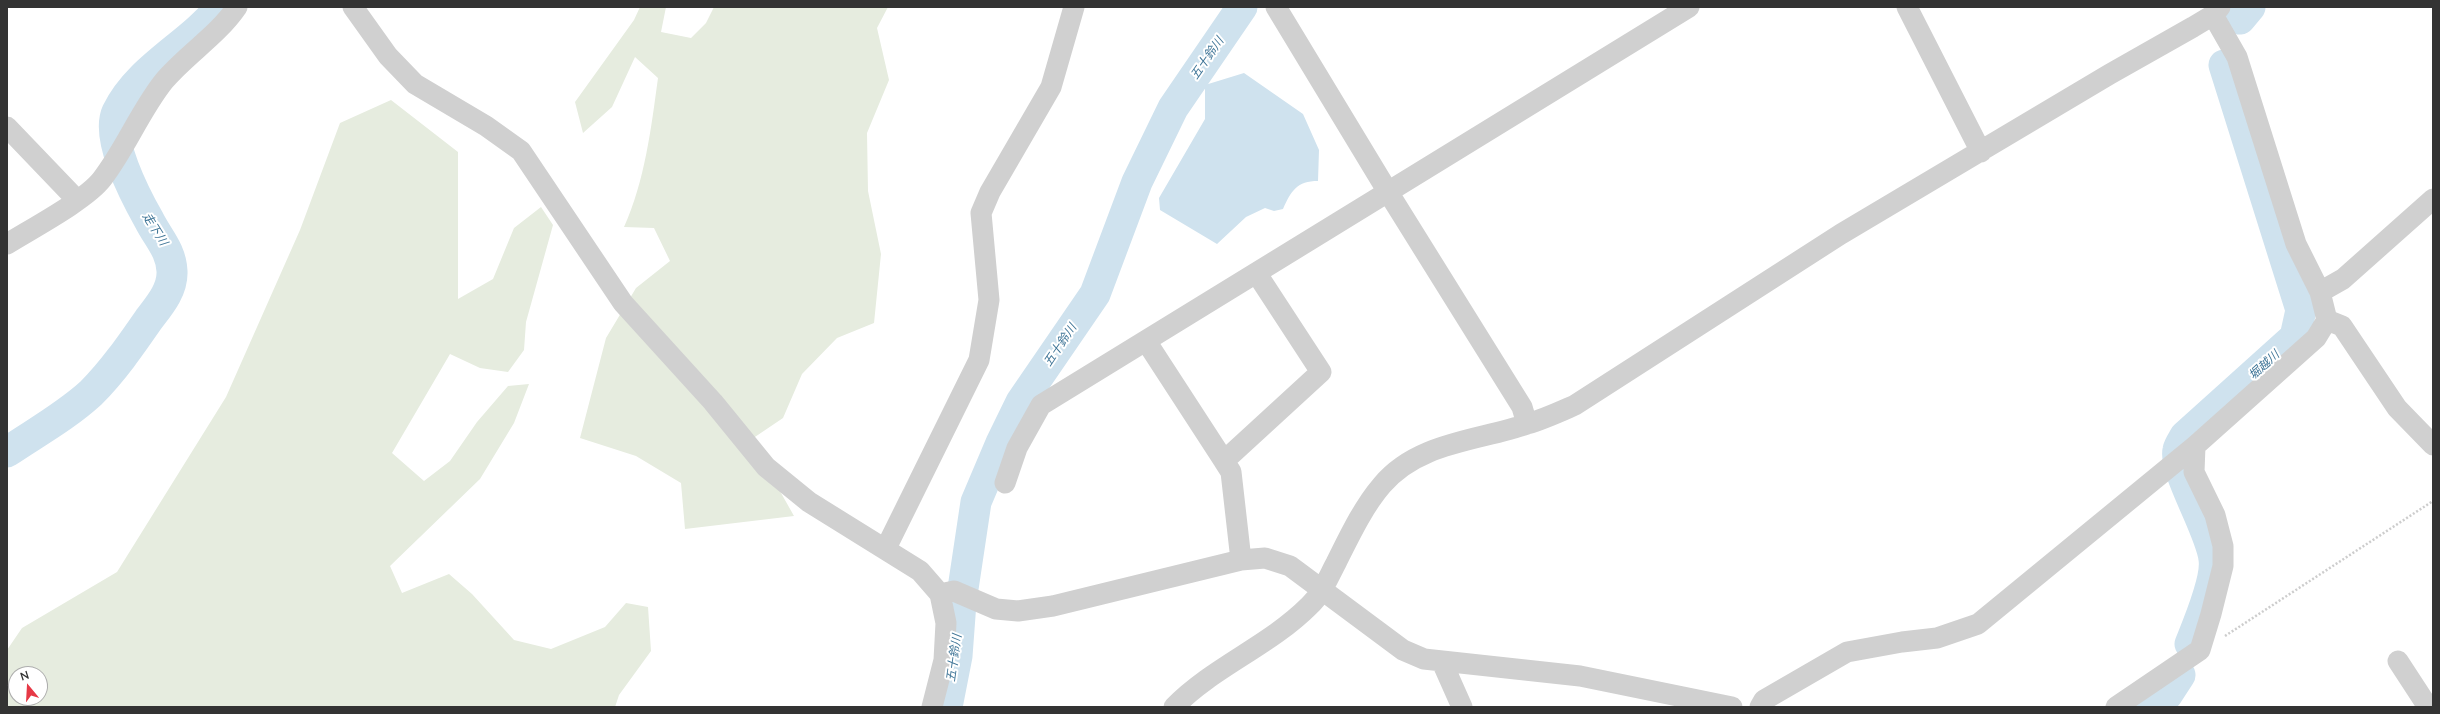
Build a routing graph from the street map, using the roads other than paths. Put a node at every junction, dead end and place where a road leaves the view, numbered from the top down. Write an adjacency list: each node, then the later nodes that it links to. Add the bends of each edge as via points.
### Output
1 (237, 7): 12 (street, via 227,21 165,80 102,180)
2 (353, 7): 23 (street, via 388,56 415,84 486,126 521,151 623,303 714,402 766,467 809,502)
3 (1074, 7): 23 (street, via 1051,87 990,192 981,213 989,300 978,360)
4 (1276, 7): 10 (street)
5 (1689, 7): 10 (street)
6 (1907, 7): 9 (street)
7 (2217, 11): 9 (street); 15 (street, via 2236,57 2296,244)
8 (7, 127): 12 (street)
9 (1980, 152): 18 (street, via 1801,259 1575,405)
10 (1388, 192): 14 (street); 18 (street, via 1522,407)
11 (2433, 199): 15 (street, via 2343,279)
12 (77, 200): 13 (street)
13 (7, 244)
14 (1257, 274): 17 (street); 21 (street, via 1321,372)
15 (2320, 292): 16 (street)
16 (2327, 320): 19 (street, via 2342,326 2397,408); 20 (street, via 2316,338)
17 (1146, 341): 21 (street); 22 (street, via 1042,405 1017,448)
18 (1527, 424): 25 (street, via 1443,447 1409,461 1382,484 1368,505)
19 (2433, 445)
20 (2182, 457): 33 (street, via 1978,624 1937,638 1847,652 1764,700); 34 (street, via 2194,472 2215,515 2223,546 2219,586 2200,650)
21 (1224, 461): 24 (street, via 1231,472)
22 (1005, 483)
23 (886, 548): 26 (street)
24 (1241, 560): 25 (street, via 1265,558 1290,566); 26 (street, via 1053,606 1018,611 996,608)
25 (1323, 590): 28 (street, via 1403,650 1424,659); 31 (street, via 1290,624 1228,665)
26 (947, 593): 30 (street, via 944,660)
27 (2398, 661): 35 (street)
28 (1442, 662): 29 (street, via 1580,676); 32 (street)
29 (1721, 706)
30 (932, 707)
31 (1174, 707)
32 (1462, 707)
33 (1760, 707)
34 (2116, 707)
35 (2428, 707)

